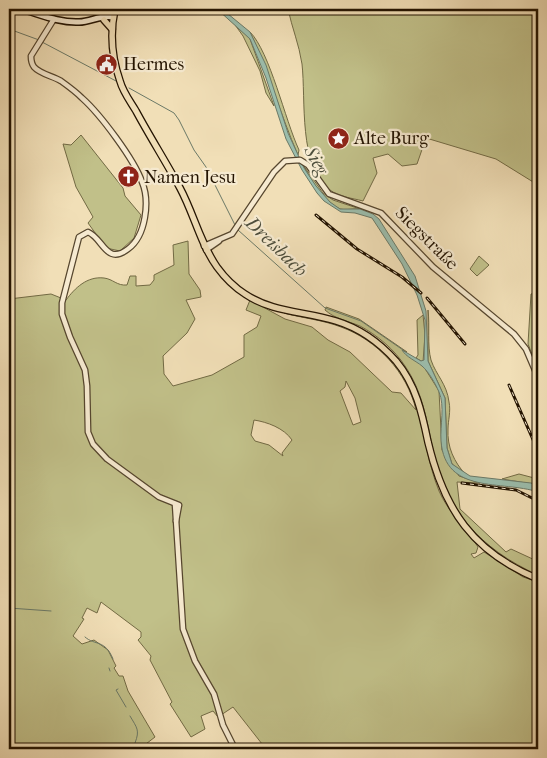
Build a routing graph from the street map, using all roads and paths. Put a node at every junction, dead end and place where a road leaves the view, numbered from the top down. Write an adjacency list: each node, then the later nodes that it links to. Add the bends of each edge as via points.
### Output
1 (21, 9): 4 (main road)
2 (115, 9): 3 (main road)
3 (113, 17): 5 (main road); 6 (main road)
4 (54, 19): 5 (main road, via 76,22); 10 (street, via 31,56 31,62 38,70 83,98 112,133 137,171 145,200 144,220 129,249 118,254 110,253 88,232 78,239 62,314 85,370 87,426 93,444 107,460 159,497 177,505 185,638 214,694 223,725)
5 (102, 20): 6 (main road)
6 (112, 29): 7 (main road, via 118,73 132,105 183,194)
7 (205, 248): 8 (street, Siegstraße, via 237,229 274,172 285,162 293,159 304,161 328,194 381,213 432,267 514,334 526,349); 9 (main road, via 217,268 247,295 276,308 349,326 389,353 415,391 437,476 452,511 484,547)
8 (538, 377)
9 (538, 579)
10 (235, 749)

